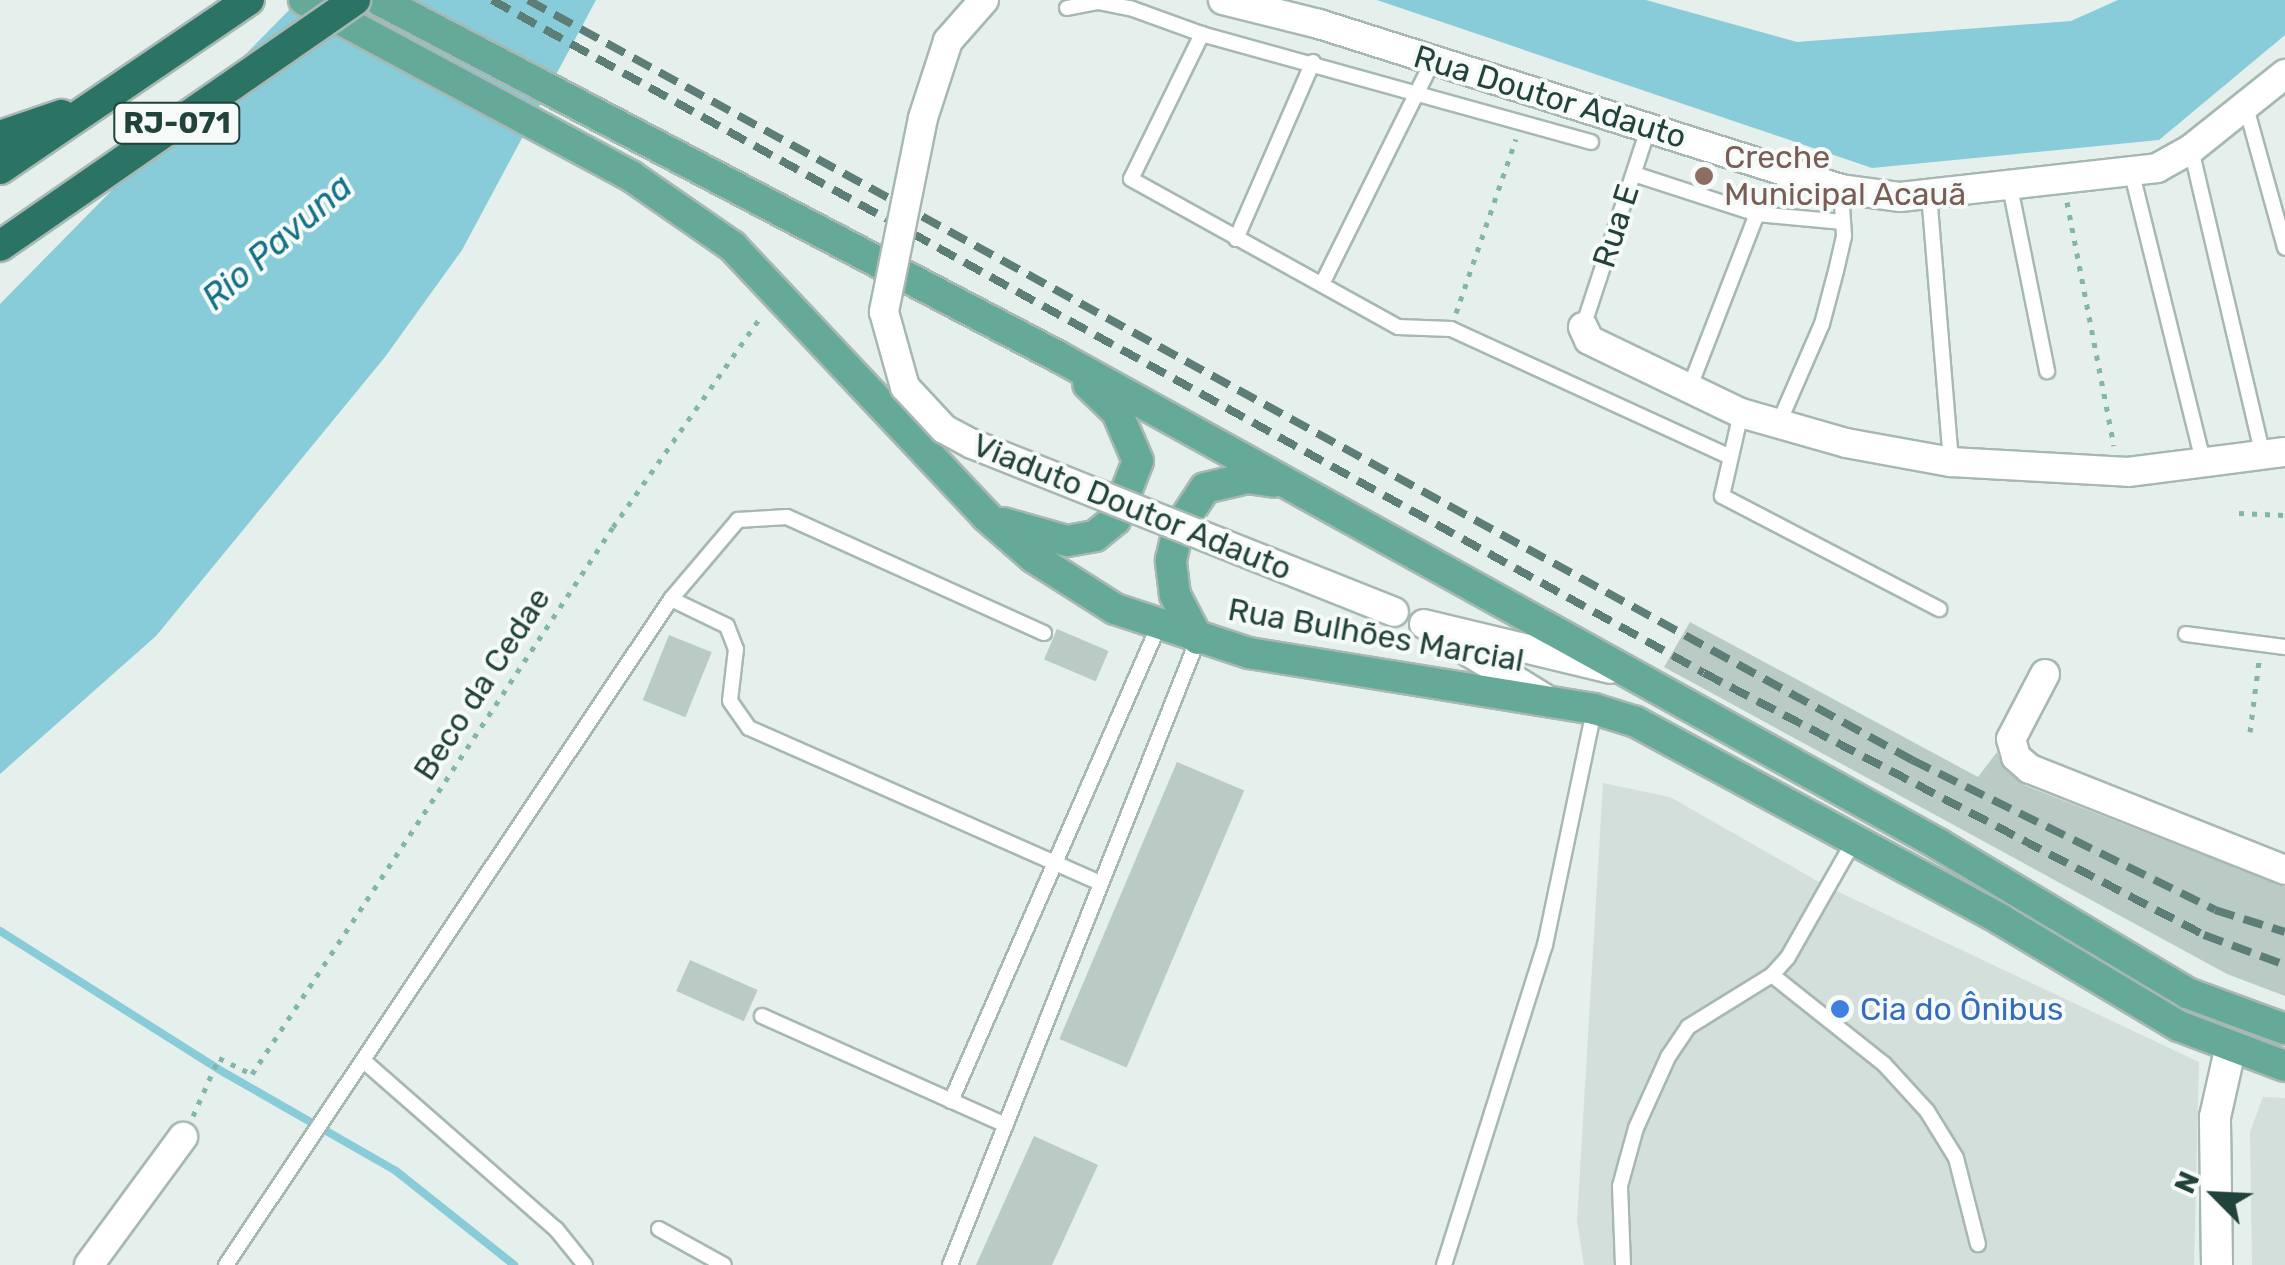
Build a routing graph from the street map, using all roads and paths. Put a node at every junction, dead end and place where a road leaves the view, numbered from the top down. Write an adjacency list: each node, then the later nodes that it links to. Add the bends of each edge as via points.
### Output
1 (249, 0): 13 (highway, RJ-071)
2 (304, 0): 33 (main road, Rua Bulhões Marcial, via 676,204 732,246)
3 (354, 0): 30 (highway, RJ-071, bridge)
4 (379, 0): 36 (main road, Rua Bulhões Marcial)
5 (984, 0): 52 (street, Viaduto Doutor Adauto, bridge, via 948,41 923,118 884,312 905,387 944,429 972,444)
6 (1224, 0): 10 (street, Rua Doutor Adauto)
7 (1067, 8): 8 (lane, via 1098,2 1130,8)
8 (1202, 34): 9 (lane); 29 (lane, via 1130,180)
9 (1313, 62): 12 (lane); 29 (lane)
10 (1432, 62): 12 (lane); 16 (street, Rua Doutor Adauto)
11 (2285, 74): 14 (street, Rua Doutor Adauto)
12 (1417, 92): 15 (lane); 32 (lane)
13 (87, 107): 17 (highway); 20 (highway, RJ-071)
14 (2246, 107): 19 (street, Rua Doutor Adauto); 31 (lane)
15 (1523, 120): 18 (lane); 35 (path)
16 (1650, 125): 21 (lane, Rua E); 25 (street, Rua Doutor Adauto)
17 (0, 136)
18 (1591, 142)
19 (2191, 149): 22 (street, Rua Doutor Adauto); 41 (lane)
20 (0, 169)
21 (1634, 174): 27 (lane); 34 (lane, Rua E)
22 (2132, 174): 23 (street, Rua Doutor Adauto); 44 (lane)
23 (2063, 179): 24 (street, Rua Doutor Adauto); 45 (path)
24 (2010, 186): 26 (street, Rua Doutor Adauto); 37 (lane)
25 (1840, 189): 26 (street, Rua Doutor Adauto); 28 (lane)
26 (1930, 194): 43 (lane)
27 (1758, 214): 28 (lane); 38 (lane)
28 (1843, 222): 40 (lane, via 1822,324)
29 (1236, 240): 32 (lane)
30 (0, 246)
31 (2285, 248)
32 (1322, 284): 35 (lane, via 1398,326)
33 (777, 293): 49 (main road, Rua Bulhões Marcial); 78 (path, Beco da Cedae, via 613,528 252,1074 219,1058)
34 (1583, 327): 38 (street, via 1589,340)
35 (1450, 329): 42 (lane)
36 (1058, 356): 46 (main road, Rua Bulhões Marcial); 49 (main road, via 1117,412 1132,438 1138,461 1131,492 1096,536 1067,541)
37 (2046, 372)
38 (1688, 390): 39 (street)
39 (1741, 412): 40 (street); 42 (lane)
40 (1778, 425): 43 (street)
41 (2274, 453): 44 (street)
42 (1730, 457): 51 (lane, via 1720,490 1725,499)
43 (1951, 462): 45 (street)
44 (2204, 465): 45 (street)
45 (2118, 472)
46 (1292, 485): 56 (main road, via 1224,480 1205,488 1191,505 1171,560 1175,595); 59 (main road, Rua Bulhões Marcial)
47 (2239, 513): 48 (path)
48 (2285, 515)
49 (986, 516): 53 (main road, Rua Bulhões Marcial, via 1080,589)
50 (672, 600): 54 (lane, via 738,520 788,518); 67 (lane, via 726,626 736,649 730,700 749,728); 74 (lane)
51 (1939, 609)
52 (1424, 624): 59 (street, Viaduto Doutor Adauto); 61 (street, Viaduto Doutor Adauto)
53 (1159, 625): 56 (main road, Rua Bulhões Marcial); 67 (lane)
54 (1044, 633)
55 (2186, 634): 57 (lane)
56 (1198, 638): 61 (main road, Rua Bulhões Marcial); 69 (lane)
57 (2262, 643): 58 (lane); 63 (path)
58 (2285, 647)
59 (1636, 674): 64 (main road, Rua Bulhões Marcial)
60 (2045, 674): 68 (street, via 2012,739 2016,757 2030,770)
61 (1548, 701): 62 (main road, Rua Bulhões Marcial)
62 (1594, 709): 65 (main road, Rua Bulhões Marcial, via 1636,722); 87 (lane, via 1545,945)
63 (2250, 732)
64 (1817, 779): 65 (main road); 72 (main road, Rua Bulhões Marcial, via 2187,994)
65 (1802, 809): 66 (main road, Rua Bulhões Marcial)
66 (1856, 839): 70 (lane); 73 (main road, Rua Bulhões Marcial)
67 (1057, 863): 69 (lane); 76 (lane)
68 (2285, 870)
69 (1098, 882): 77 (lane)
70 (1772, 975): 80 (lane, via 1884,1064 1927,1111 1956,1158); 88 (lane, via 1688,1026 1668,1057 1636,1128 1620,1186)
71 (762, 1016): 76 (lane)
72 (2285, 1029)
73 (2230, 1050): 75 (main road, Rua Bulhões Marcial); 89 (street, via 2215,1117)
74 (364, 1062): 83 (lane); 84 (lane, via 556,1229)
75 (2285, 1066)
76 (952, 1100): 77 (lane)
77 (1006, 1125): 86 (lane)
78 (183, 1137): 82 (street)
79 (659, 1230): 81 (lane)
80 (1978, 1244)
81 (704, 1261): 85 (lane)
82 (89, 1265)
83 (226, 1265)
84 (584, 1265)
85 (724, 1265)
86 (950, 1265)
87 (1444, 1265)
88 (1622, 1265)
89 (2216, 1265)

